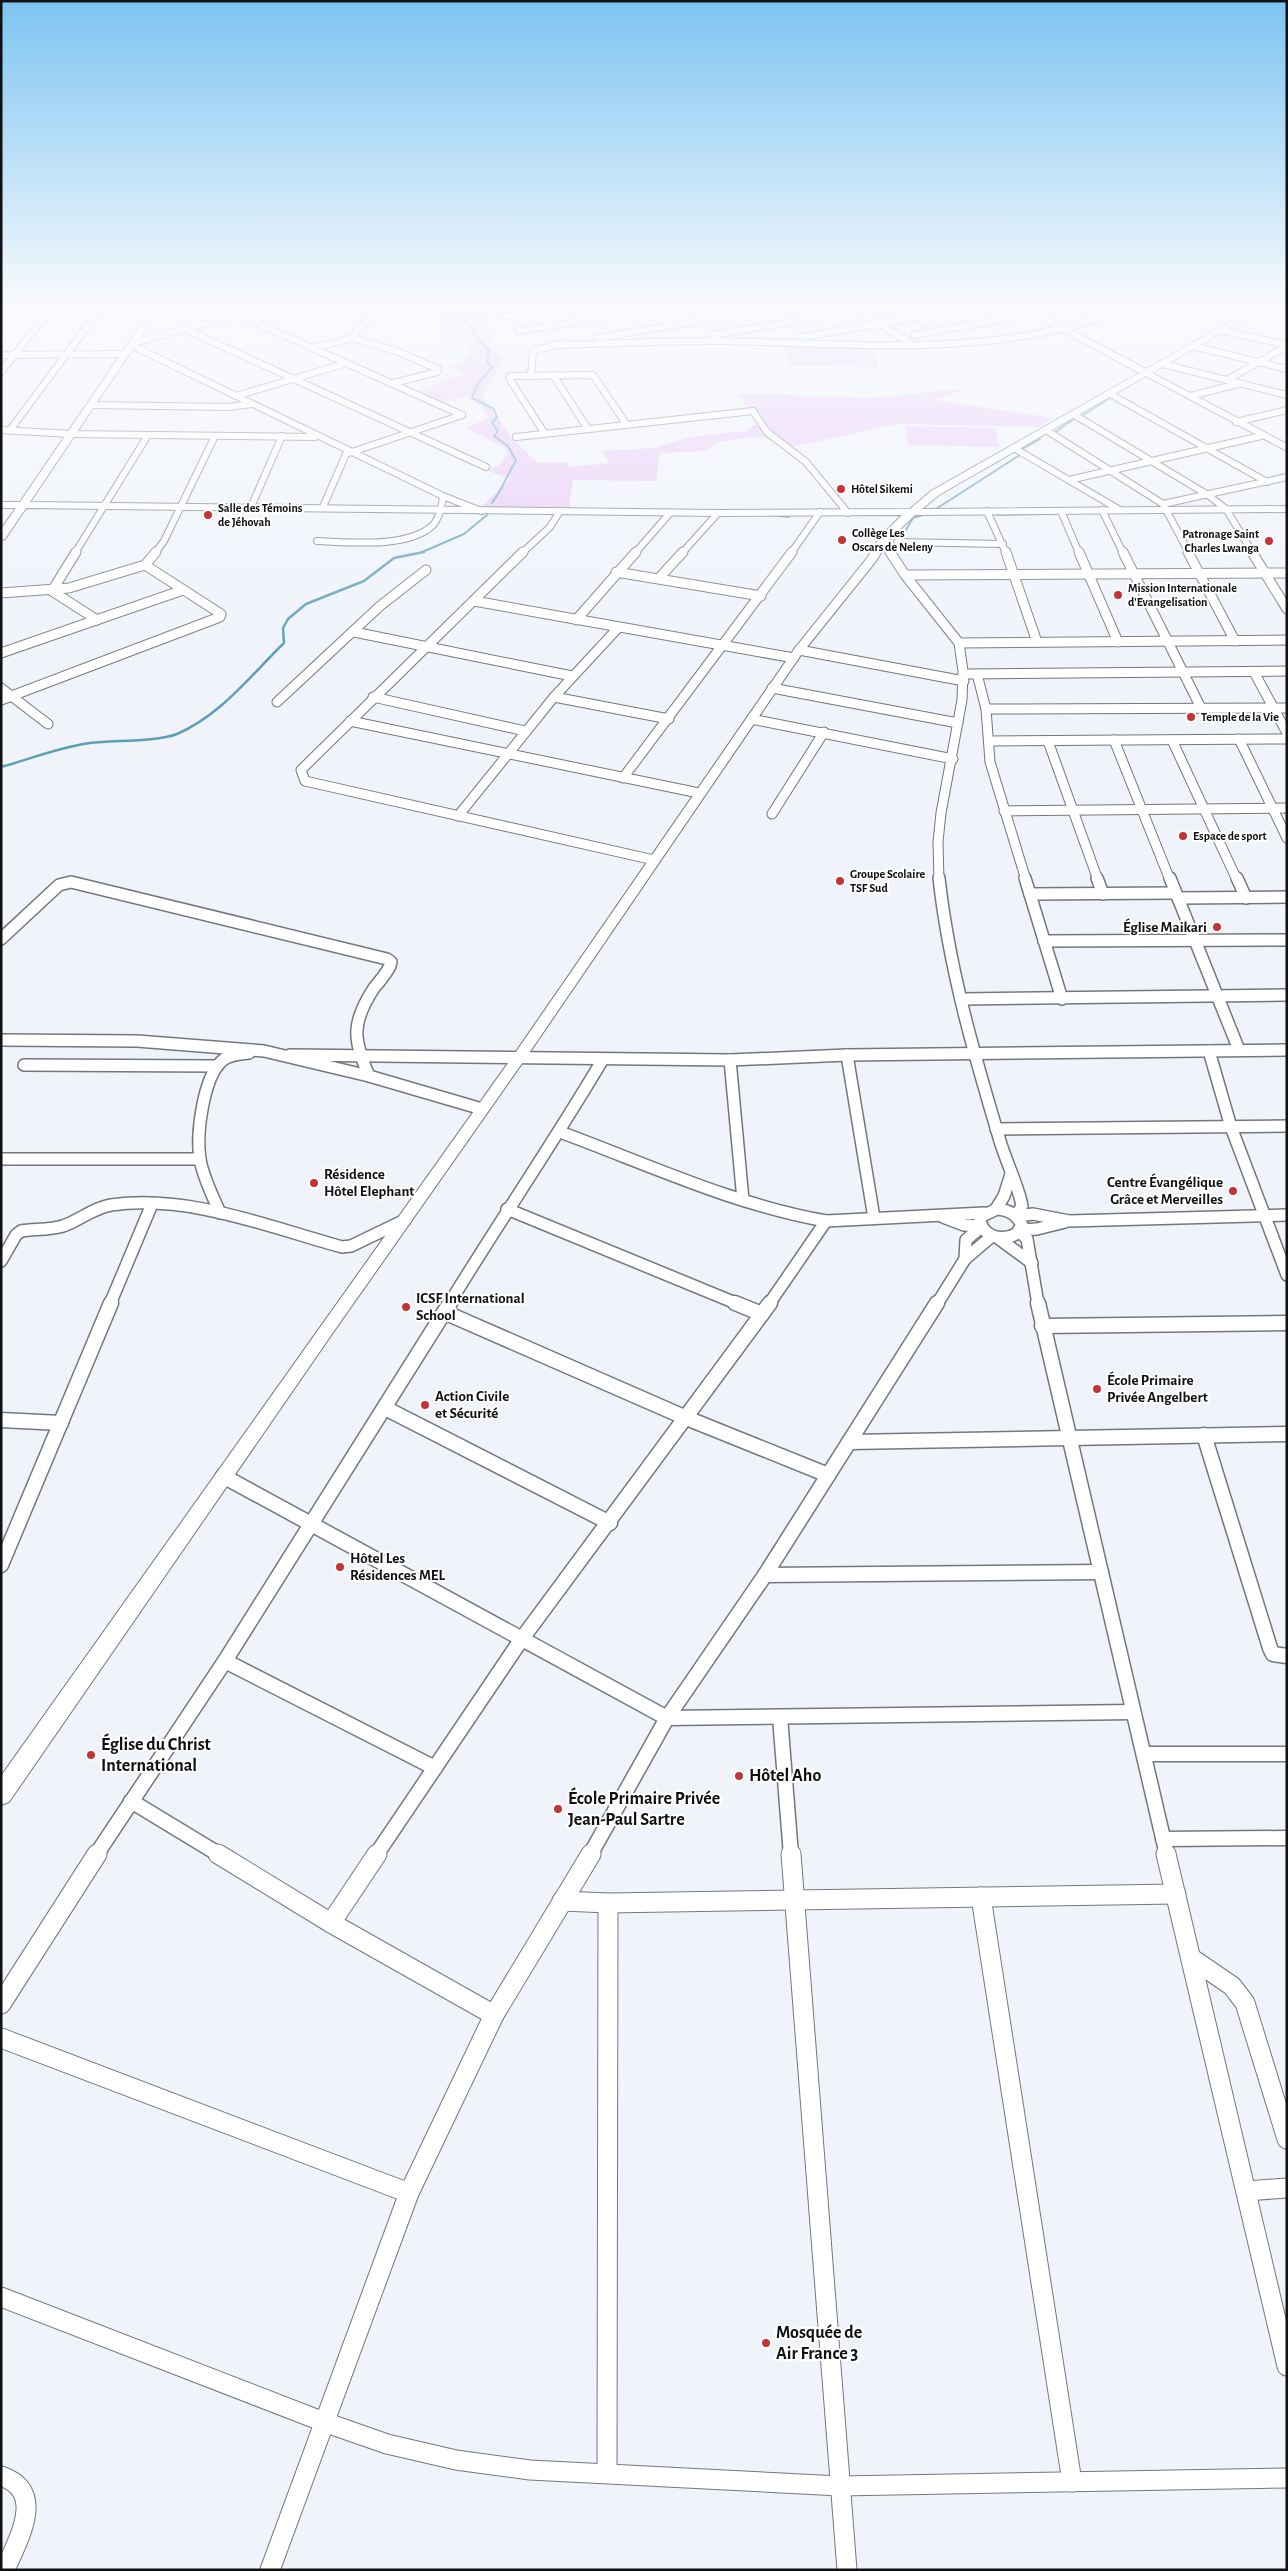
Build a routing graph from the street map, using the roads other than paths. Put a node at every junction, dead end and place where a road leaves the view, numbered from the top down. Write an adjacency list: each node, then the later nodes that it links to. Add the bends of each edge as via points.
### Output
1 (17, 421): 19 (street)
2 (80, 421): 22 (street)
3 (287, 421): 28 (street)
4 (386, 421): 21 (street)
5 (447, 421): 21 (street)
6 (537, 421): 23 (street)
7 (583, 421): 17 (street)
8 (624, 421): 16 (street)
9 (663, 421): 16 (street)
10 (760, 421): 60 (street, via 767,432 806,462)
11 (1061, 421): 20 (street)
12 (1085, 421): 34 (street)
13 (1158, 421): 31 (street)
14 (1240, 421): 15 (street)
15 (1236, 422): 27 (street)
16 (627, 425): 17 (street)
17 (588, 429): 23 (street)
18 (1, 430): 19 (street)
19 (10, 430): 22 (street)
20 (1046, 430): 30 (street); 36 (street)
21 (412, 433): 33 (street); 35 (street)
22 (71, 434): 24 (street); 43 (street)
23 (545, 434): 29 (street)
24 (148, 435): 25 (street); 44 (street)
25 (216, 436): 26 (street); 45 (street)
26 (282, 436): 28 (street); 46 (street)
27 (1261, 436): 31 (street); 32 (street)
28 (320, 437): 33 (street)
29 (516, 437)
30 (1014, 448): 38 (street); 61 (street, via 935,493)
31 (1207, 448): 34 (street); 39 (street)
32 (1287, 448)
33 (352, 452): 41 (street); 48 (street, via 343,457)
34 (1151, 461): 36 (street); 40 (street)
35 (486, 467)
36 (1111, 470): 38 (street); 47 (street)
37 (1287, 477): 39 (street)
38 (1069, 480): 54 (street)
39 (1267, 482): 40 (street)
40 (1208, 495): 47 (street); 49 (street)
41 (443, 496): 51 (street); 55 (street)
42 (1, 505): 43 (street)
43 (25, 505): 44 (street); 63 (street)
44 (105, 505): 45 (street); 79 (street)
45 (179, 505): 46 (street); 67 (street, via 164,541)
46 (250, 507): 48 (street)
47 (1165, 507): 49 (street); 54 (street); 70 (street)
48 (323, 508): 51 (street)
49 (1226, 509): 50 (street); 71 (street)
50 (1287, 509)
51 (441, 510): 55 (street); 64 (street, via 431,527 394,541)
52 (1061, 510): 53 (street); 57 (street); 75 (street)
53 (1102, 510): 54 (street); 73 (street)
54 (1120, 510)
55 (481, 511): 56 (street)
56 (560, 511): 58 (street); 82 (street, via 553,525 514,559)
57 (988, 511): 61 (street); 66 (street)
58 (670, 512): 62 (street); 69 (street)
59 (820, 512): 60 (street); 62 (street); 81 (street)
60 (848, 512): 61 (street)
61 (913, 512): 65 (street, via 902,518 902,534)
62 (718, 513): 77 (street)
63 (1, 537)
64 (317, 541)
65 (890, 543): 66 (street); 76 (street); 97 (street, via 872,559)
66 (1003, 544): 74 (street)
67 (145, 565): 78 (street); 79 (street)
68 (426, 570): 87 (street, via 380,606)
69 (616, 572): 77 (street); 85 (street)
70 (1200, 573): 71 (street); 73 (street); 90 (street)
71 (1266, 573): 72 (street); 83 (street)
72 (1287, 573)
73 (1132, 574): 75 (street); 89 (street)
74 (1013, 575): 75 (street); 76 (street); 92 (street)
75 (1088, 575): 93 (street)
76 (906, 576): 91 (street)
77 (659, 578): 81 (street)
78 (184, 590): 84 (street); 106 (street, via 221,614 219,619)
79 (52, 591): 80 (street); 84 (street)
80 (1, 593)
81 (761, 596): 94 (street)
82 (474, 601): 85 (street); 95 (street)
83 (1287, 609)
84 (97, 620): 96 (street)
85 (576, 620): 86 (street)
86 (618, 628): 94 (street); 102 (street)
87 (354, 632): 95 (street); 110 (street)
88 (1287, 640): 90 (street)
89 (1169, 641): 90 (street); 93 (street); 99 (street)
90 (1235, 641)
91 (959, 642): 92 (street); 103 (street)
92 (1037, 642): 93 (street)
93 (1118, 642)
94 (724, 646): 97 (street); 116 (street)
95 (424, 647): 102 (street); 107 (street)
96 (1, 653)
97 (796, 654): 103 (street); 105 (street)
98 (1287, 671): 100 (street)
99 (1184, 672): 100 (street); 101 (street); 111 (street)
100 (1254, 672): 112 (street)
101 (977, 674): 103 (street); 114 (street)
102 (572, 676): 108 (street)
103 (964, 677): 118 (street)
104 (1, 688): 106 (street)
105 (772, 688): 115 (street); 118 (street)
106 (11, 696): 109 (street); 119 (street)
107 (373, 697): 117 (street); 120 (street)
108 (554, 697): 116 (street); 120 (street)
109 (1, 700)
110 (278, 702)
111 (1201, 708): 112 (street); 114 (street)
112 (1273, 708): 113 (street); 122 (street)
113 (1287, 708)
114 (986, 709): 127 (street)
115 (751, 719): 121 (street); 132 (street)
116 (669, 720): 131 (street)
117 (350, 721): 129 (street); 140 (street, via 301,770 306,782)
118 (958, 723): 130 (street)
119 (48, 724)
120 (525, 731): 129 (street)
121 (824, 732): 130 (street); 139 (street)
122 (1287, 733)
123 (1239, 739): 124 (street); 126 (street); 135 (street)
124 (1287, 739)
125 (1114, 740): 126 (street); 128 (street); 136 (street)
126 (1172, 740): 134 (street)
127 (990, 741): 128 (street); 137 (street, via 990,762)
128 (1048, 741): 138 (street)
129 (506, 754): 131 (street); 140 (street)
130 (953, 759): 154 (street, via 937,841 938,870 946,928)
131 (623, 778): 132 (street)
132 (699, 794): 142 (street)
133 (1287, 808): 135 (street)
134 (1205, 809): 135 (street); 136 (street); 147 (street)
135 (1272, 809): 141 (street)
136 (1142, 810): 138 (street); 145 (street)
137 (1004, 811): 138 (street); 143 (street)
138 (1073, 811): 144 (street)
139 (772, 814)
140 (458, 816): 142 (street)
141 (1287, 838)
142 (654, 860): 165 (street)
143 (1030, 894): 144 (street); 151 (street)
144 (1103, 894): 145 (street)
145 (1176, 895): 147 (street); 149 (street)
146 (1287, 897): 147 (street)
147 (1246, 898)
148 (1, 939): 162 (street, via 59,885 71,882 387,959 391,962 390,968 372,991 354,1025)
149 (1194, 940): 150 (street); 151 (street); 153 (street)
150 (1287, 940)
151 (1044, 941): 155 (street)
152 (1287, 995): 153 (street)
153 (1217, 996): 155 (street); 157 (street)
154 (962, 999): 155 (street); 161 (street)
155 (1062, 999)
156 (1, 1040): 159 (street, via 137,1041)
157 (1238, 1050): 158 (street); 160 (street)
158 (1287, 1050)
159 (264, 1051): 163 (street); 169 (street, via 230,1057)
160 (1209, 1051): 161 (street); 172 (street)
161 (975, 1053): 164 (street); 174 (street)
162 (359, 1054): 163 (street); 165 (street); 170 (street)
163 (290, 1055): 170 (street)
164 (847, 1055): 167 (street); 189 (street)
165 (518, 1059): 166 (street); 171 (street)
166 (603, 1059): 167 (street); 175 (street)
167 (730, 1060): 179 (street)
168 (24, 1065): 169 (street)
169 (217, 1066): 177 (street, via 201,1115 198,1134)
170 (369, 1076): 171 (street)
171 (482, 1109): 190 (street)
172 (1231, 1126): 173 (street); 174 (street); 188 (street)
173 (1287, 1126)
174 (996, 1129): 178 (street)
175 (560, 1132): 179 (street); 181 (street)
176 (1, 1159): 177 (street)
177 (200, 1159): 183 (street)
178 (1011, 1174): 182 (street); 187 (street, via 1020,1191 1022,1206)
179 (742, 1200): 191 (street)
180 (152, 1204): 183 (street); 197 (street, via 98,1208 62,1226 21,1231); 207 (street)
181 (506, 1209): 200 (street); 201 (street)
182 (996, 1209): 184 (street); 187 (street, via 1004,1209)
183 (220, 1213): 190 (street, via 342,1247 351,1246)
184 (984, 1213): 185 (street); 193 (street, via 980,1217)
185 (938, 1215): 189 (street); 193 (street)
186 (1287, 1215): 188 (street)
187 (1017, 1216): 192 (street, via 1033,1214); 194 (street, via 1022,1225)
188 (1264, 1216): 192 (street); 199 (street)
189 (874, 1218): 191 (street)
190 (405, 1220): 213 (street)
191 (826, 1221): 201 (street)
192 (1069, 1221): 194 (street)
193 (981, 1226): 195 (street); 196 (street, via 966,1240)
194 (1020, 1231): 195 (street, via 1012,1237); 198 (street, via 1027,1239)
195 (995, 1237): 196 (street); 198 (street)
196 (965, 1259): 211 (street)
197 (1, 1261)
198 (1032, 1263): 203 (street)
199 (1287, 1275)
200 (444, 1312): 204 (street); 205 (street)
201 (762, 1314): 205 (street)
202 (1287, 1323): 203 (street)
203 (1042, 1326): 210 (street)
204 (385, 1408): 214 (street); 215 (street)
205 (684, 1417): 212 (street); 215 (street)
206 (1, 1420): 207 (street)
207 (61, 1423): 216 (street)
208 (1287, 1434): 209 (street)
209 (1204, 1435): 210 (street); 220 (street, via 1270,1648 1273,1654)
210 (1068, 1437): 211 (street); 217 (street)
211 (849, 1442): 212 (street)
212 (828, 1475): 218 (street)
213 (223, 1476): 214 (street); 228 (street)
214 (310, 1523): 219 (street); 221 (street)
215 (610, 1523): 219 (street)
216 (1, 1565)
217 (1101, 1572): 218 (street); 222 (street)
218 (765, 1575): 224 (street)
219 (521, 1640): 224 (street); 227 (street)
220 (1287, 1656)
221 (225, 1661): 227 (street); 229 (street)
222 (1133, 1712): 223 (street); 225 (street)
223 (780, 1717): 224 (street); 234 (street)
224 (667, 1718): 235 (street, via 612,1819)
225 (1144, 1754): 226 (street); 231 (street)
226 (1287, 1754)
227 (435, 1768): 237 (street)
228 (3, 1790)
229 (131, 1801): 237 (street); 239 (street)
230 (1287, 1838): 231 (street)
231 (1163, 1839): 232 (street)
232 (1176, 1894): 233 (street); 238 (street)
233 (981, 1898): 234 (street); 252 (street)
234 (795, 1900): 236 (street); 253 (street)
235 (562, 1901): 236 (street); 240 (street)
236 (608, 1903): 249 (street)
237 (331, 1923): 240 (street)
238 (1191, 1958): 242 (street, via 1232,1986 1245,2003); 244 (street)
239 (1, 2004)
240 (494, 2015): 245 (street)
241 (1, 2038): 245 (street)
242 (1287, 2139)
243 (1287, 2188): 244 (street)
244 (1246, 2190): 247 (street)
245 (409, 2193): 248 (street)
246 (1, 2297): 248 (street)
247 (1287, 2366)
248 (324, 2422): 249 (street, via 388,2444 456,2460 530,2470); 255 (street)
249 (607, 2473): 253 (street)
250 (1, 2476): 254 (street, via 17,2482 25,2492 27,2505)
251 (1287, 2478): 252 (street)
252 (1072, 2482): 253 (street)
253 (840, 2486): 256 (street)
254 (4, 2570)
255 (270, 2570)
256 (847, 2570)

